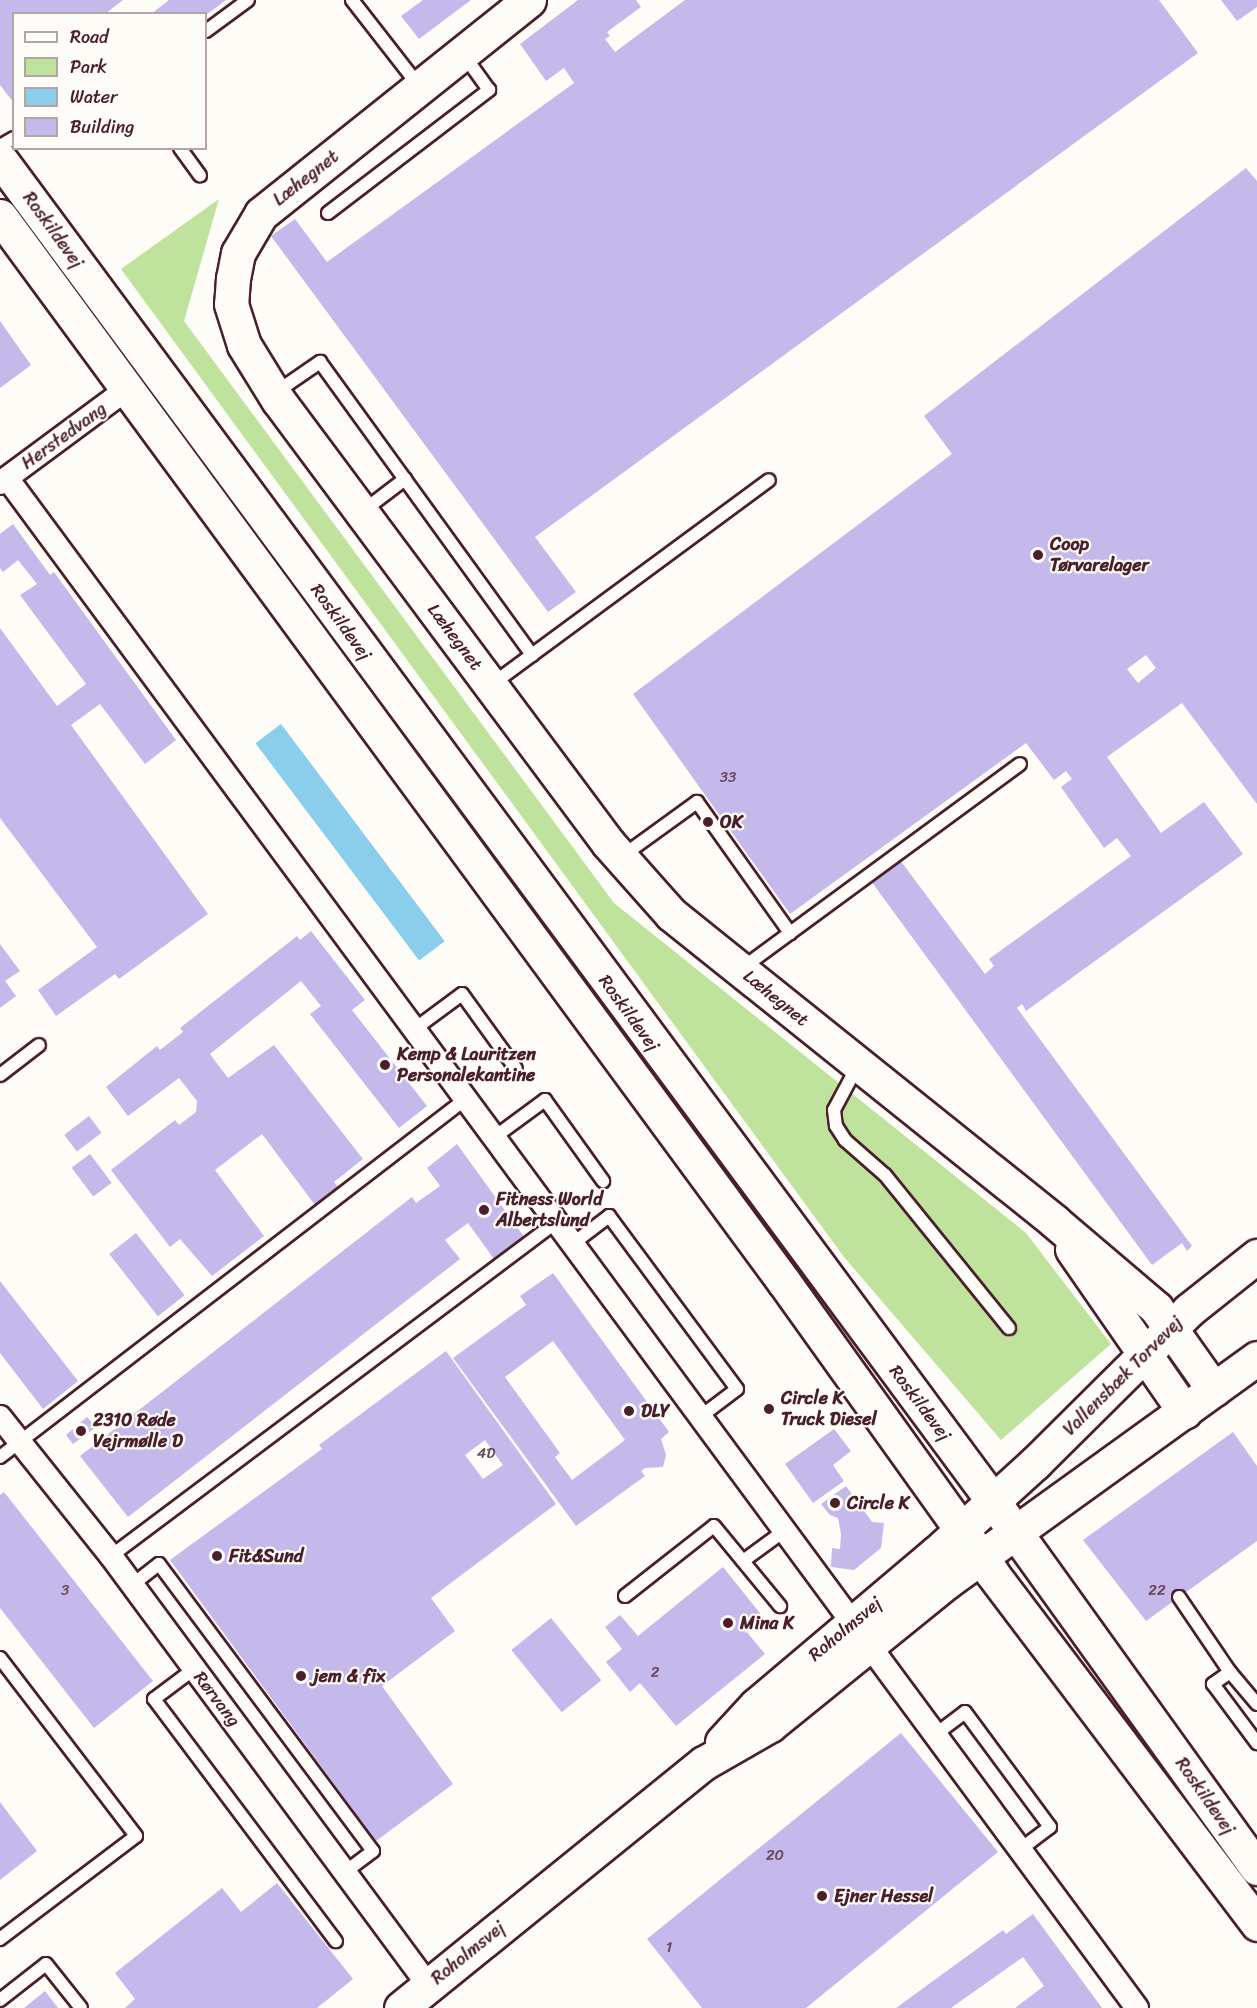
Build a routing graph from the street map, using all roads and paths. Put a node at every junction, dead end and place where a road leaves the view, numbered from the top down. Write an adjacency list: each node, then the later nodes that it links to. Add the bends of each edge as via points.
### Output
1 (248, 0): 4 (lane)
2 (352, 0): 6 (lane)
3 (529, 0): 5 (main road, Læhegnet)
4 (207, 30)
5 (464, 54): 6 (main road, Læhegnet); 10 (lane, via 489,90)
6 (421, 89): 13 (main road, Læhegnet, via 261,214 238,253 231,304 235,324)
7 (181, 150): 9 (lane)
8 (0, 159): 46 (main road, Roskildevej)
9 (200, 176)
10 (328, 213)
11 (0, 216): 12 (main road, Roskildevej)
12 (128, 390): 16 (street, Herstedvang); 46 (main road, Roskildevej, via 816,1325)
13 (274, 394): 14 (lane, via 320,362); 17 (main road, Læhegnet)
14 (405, 479): 17 (lane); 18 (lane)
15 (769, 480): 18 (lane)
16 (3, 481): 24 (street)
17 (362, 513): 19 (main road, Læhegnet)
18 (532, 655): 19 (lane)
19 (490, 685): 21 (main road, Læhegnet)
20 (1020, 764): 22 (lane)
21 (621, 857): 22 (lane, via 697,802); 23 (main road, Læhegnet, via 671,914)
22 (790, 933): 23 (lane)
23 (740, 969): 26 (main road, Læhegnet)
24 (412, 1031): 27 (lane, via 462,994); 29 (street)
25 (39, 1046): 28 (lane)
26 (858, 1064): 32 (main road, Læhegnet); 36 (lane, via 834,1110 836,1126 845,1140 885,1175)
27 (516, 1069)
28 (0, 1075)
29 (463, 1101): 30 (street); 44 (lane)
30 (492, 1139): 31 (lane, via 545,1100); 33 (street)
31 (603, 1181)
32 (1055, 1222): 37 (main road, Læhegnet, via 1156,1308); 38 (main road, Læhegnet)
33 (555, 1223): 34 (street); 49 (lane)
34 (571, 1245): 43 (street); 43 (lane, via 609,1216 737,1389)
35 (1257, 1256): 37 (main road, Vallensbæk Torvevej)
36 (1009, 1328)
37 (1171, 1328): 38 (main road, Vallensbæk Torvevej); 40 (main road, Læhegnet)
38 (1143, 1356): 41 (main road, Læhegnet); 46 (main road, Vallensbæk Torvevej)
39 (1257, 1358): 40 (main road)
40 (1214, 1390): 41 (main road)
41 (1185, 1412): 48 (main road)
42 (0, 1417): 44 (street, Rørvang)
43 (700, 1417): 47 (street)
44 (22, 1440): 45 (lane); 49 (street, Rørvang)
45 (0, 1457)
46 (977, 1516): 48 (main road, Roskildevej); 48 (main road, Roskildevej); 55 (main road, Roholmsvej)
47 (784, 1531): 50 (lane); 55 (street)
48 (998, 1545): 55 (main road, Roholmsvej); 62 (main road, Roskildevej); 64 (main road, Roskildevej, via 1158,1729)
49 (111, 1556): 51 (street, Rørvang)
50 (743, 1561): 52 (lane, via 714,1526); 54 (lane)
51 (132, 1585): 57 (street, Rørvang); 65 (lane, via 159,1564 373,1851)
52 (624, 1596)
53 (1179, 1597): 58 (lane)
54 (780, 1606)
55 (861, 1633): 60 (street); 70 (main road, Roholmsvej, via 770,1725 704,1763)
56 (0, 1658): 68 (lane, via 136,1836)
57 (194, 1669): 65 (street, Rørvang); 69 (lane, via 154,1699)
58 (1230, 1672): 59 (lane); 61 (lane, via 1214,1684)
59 (1257, 1704)
60 (936, 1734): 63 (street); 63 (lane, via 965,1712 1050,1827)
61 (1257, 1743)
62 (1194, 1838): 66 (main road); 67 (main road, Roskildevej)
63 (1021, 1849): 74 (street)
64 (1257, 1868)
65 (345, 1872): 70 (street, Rørvang)
66 (1257, 1906)
67 (1257, 1924)
68 (0, 1939)
69 (336, 1941)
70 (429, 1986): 73 (main road, Roholmsvej)
71 (0, 2000): 72 (lane, via 46,1964)
72 (81, 2008)
73 (401, 2008)
74 (1137, 2008)

